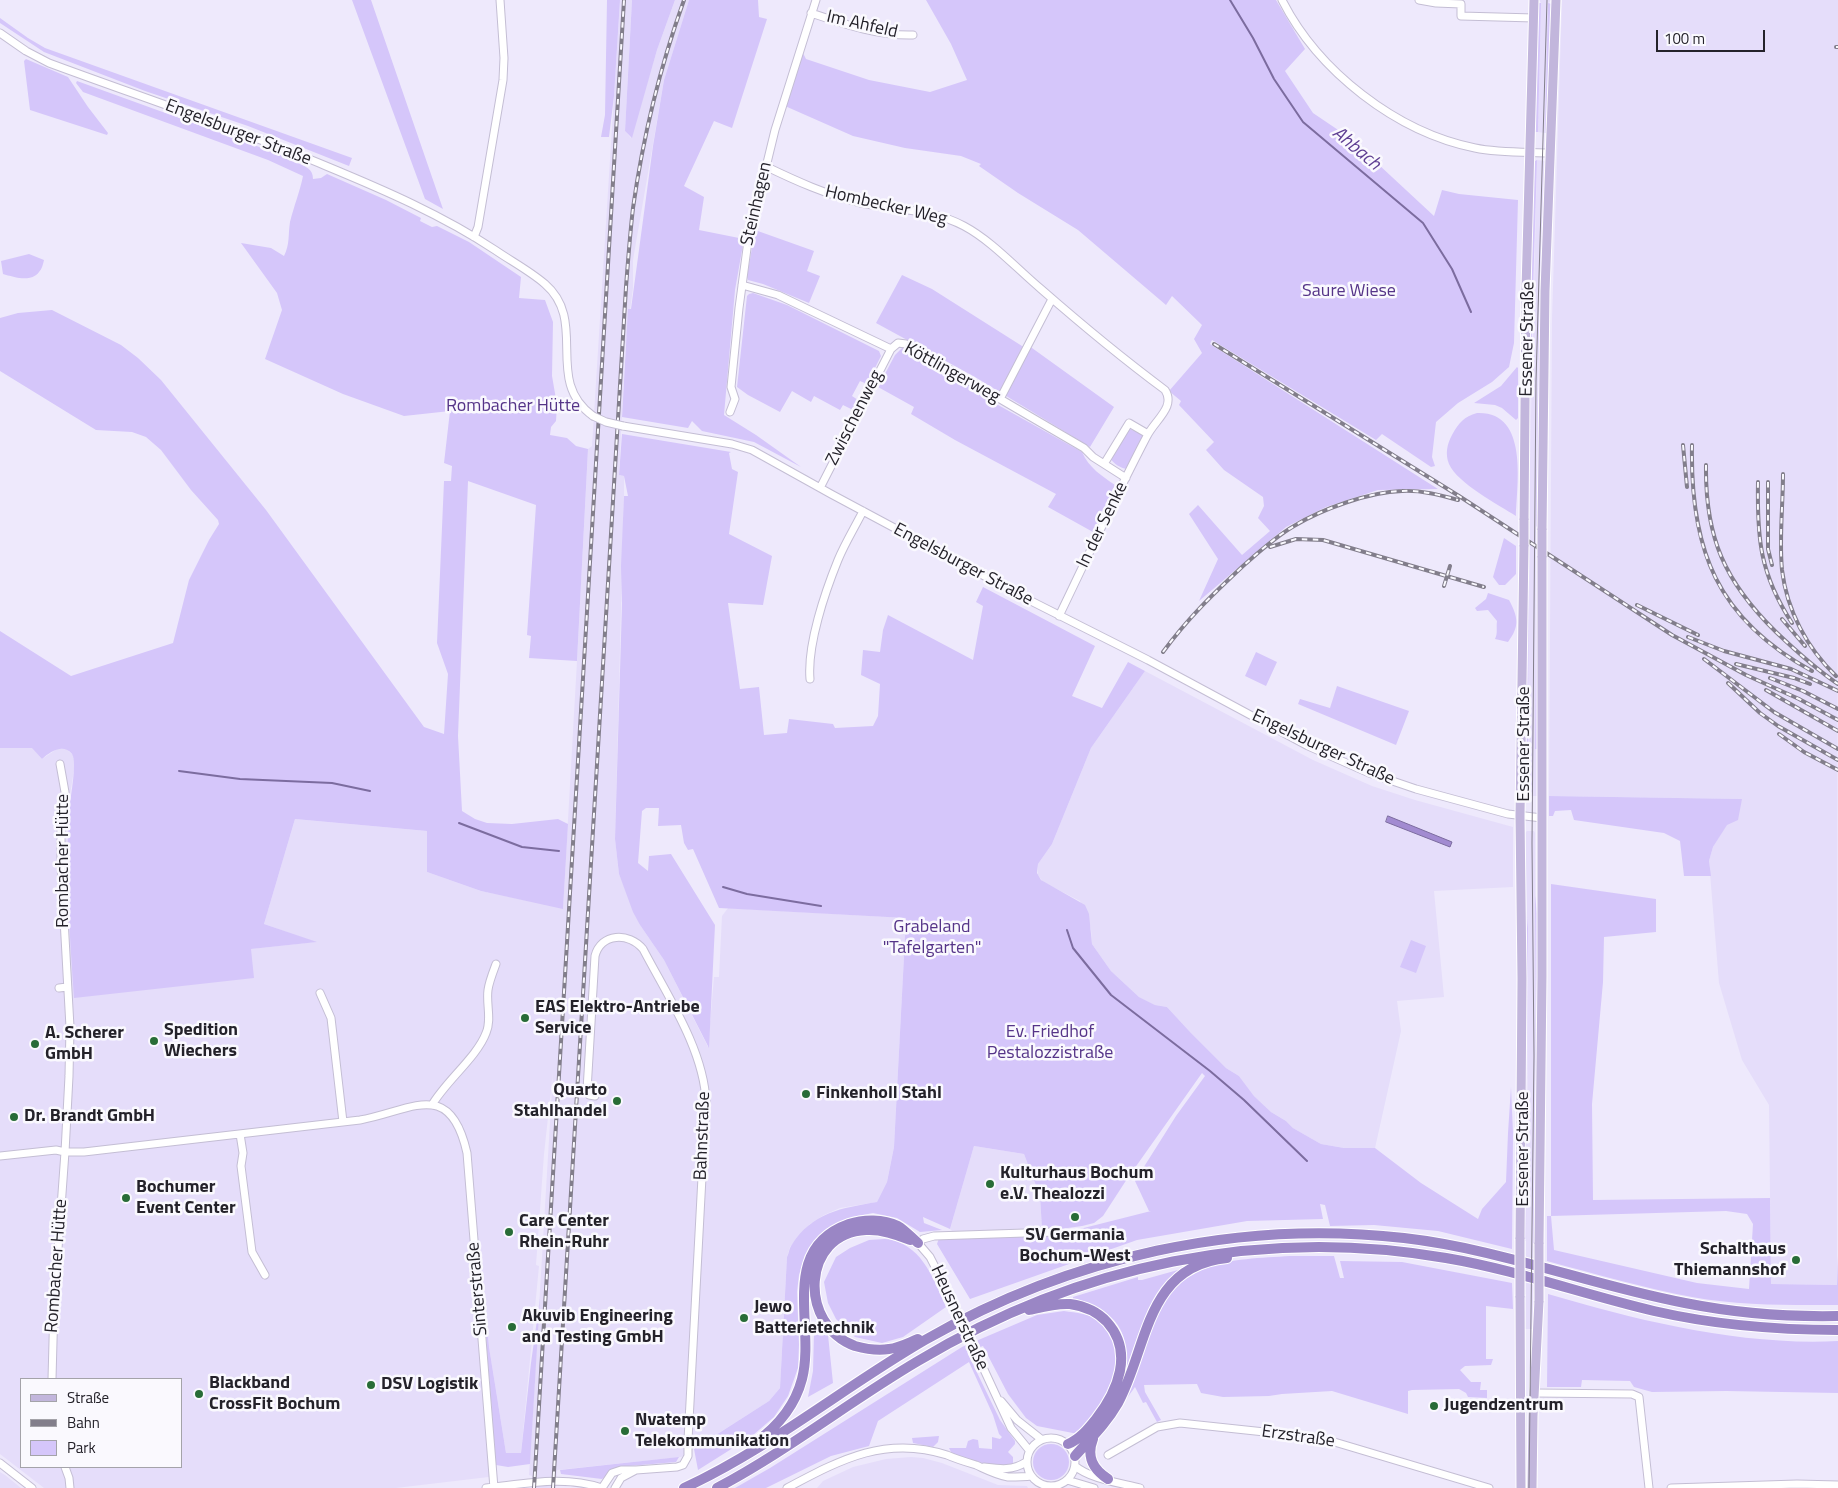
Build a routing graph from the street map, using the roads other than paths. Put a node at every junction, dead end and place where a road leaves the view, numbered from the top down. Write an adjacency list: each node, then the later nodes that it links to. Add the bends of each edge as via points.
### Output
1 (500, 0): 15 (street, via 503,80)
2 (816, 0): 8 (street, Steinhagen)
3 (1282, 0): 12 (street, via 1290,17 1342,76 1391,114 1454,142 1484,150)
4 (1419, 0): 7 (street)
5 (1534, 0): 9 (main road, Essener Straße)
6 (1556, 0): 13 (main road, Essener Straße)
7 (1461, 2): 9 (street, via 1461,16)
8 (811, 13): 11 (street, Im Ahfeld, via 875,31); 14 (street, Steinhagen)
9 (1529, 17): 12 (main road, Essener Straße)
10 (0, 33): 15 (street, Engelsburger Straße, via 49,63 304,157 393,194)
11 (913, 35)
12 (1530, 152): 13 (street); 29 (main road, Essener Straße, bridge)
13 (1550, 153): 30 (main road, Essener Straße, bridge, via 1542,530)
14 (765, 166): 16 (street, Steinhagen); 17 (street, Hombecker Weg, via 801,184 836,196 956,222 987,242)
15 (474, 237): 24 (street, Engelsburger Straße, bridge, via 544,284 559,301 566,321 569,384 578,403 593,416 623,426 741,446)
16 (742, 285): 18 (street, Köttlingerweg, via 778,295); 20 (street, Steinhagen, via 731,387 735,399)
17 (1052, 299): 19 (street); 21 (street, In der Senke, via 1165,390 1168,405)
18 (891, 349): 19 (street, Köttlingerweg, via 898,343 906,344); 24 (street, Zwischenweg)
19 (1000, 399): 22 (street, Köttlingerweg, via 1088,451)
20 (730, 412)
21 (1148, 434): 22 (street, In der Senke, via 1129,422); 23 (street, In der Senke)
22 (1104, 464): 23 (street, Köttlingerweg)
23 (1126, 478): 26 (street, In der Senke)
24 (820, 488): 25 (street, Engelsburger Straße)
25 (863, 512): 26 (street, Engelsburger Straße); 27 (street, via 838,558 828,589 808,664)
26 (1059, 616): 29 (street, Engelsburger Straße, via 1277,730 1354,766 1416,789)
27 (810, 679)
28 (60, 764): 33 (street, Rombacher Hütte, via 65,792 61,865)
29 (1520, 816): 30 (street, Engelsburger Straße); 85 (main road, Essener Straße, bridge)
30 (1542, 818): 50 (main road, Essener Straße, bridge, via 1540,1244)
31 (496, 964): 36 (street, via 488,990 486,1034)
32 (58, 988): 33 (street)
33 (67, 988): 39 (street, Rombacher Hütte, via 70,1027)
34 (320, 993): 37 (street, via 331,1018)
35 (595, 1096): 63 (street, Bahnstraße, via 589,1095 587,1090 595,956 600,944 611,937 632,939 643,949 696,1052 706,1102 688,1456 683,1465 677,1467)
36 (432, 1105): 37 (street, via 423,1104); 76 (street, Sinterstraße, via 453,1118 467,1153)
37 (344, 1122): 38 (street)
38 (240, 1134): 39 (street); 44 (street, via 252,1252)
39 (65, 1152): 40 (street, via 56,1150); 49 (street, Rombacher Hütte)
40 (0, 1156)
41 (1055, 1232): 42 (street, via 934,1236)
42 (918, 1243): 47 (highway, via 886,1232 864,1230 835,1242 826,1250 815,1274 814,1288 821,1317 847,1343 878,1350 899,1347); 51 (street, Heusnerstraße, bridge, via 930,1256); 58 (highway, via 899,1226 868,1220 837,1229 822,1240 805,1274 806,1358 800,1386 781,1420)
43 (1291, 1247): 46 (highway, via 1218,1253 1134,1270 1062,1292); 48 (highway, via 1354,1248 1426,1255 1507,1271 1693,1319 1770,1328); 52 (highway, via 1282,1254 1223,1259 1204,1264 1189,1270 1173,1283 1152,1311 1123,1392)
44 (265, 1275)
45 (1838, 1316): 47 (highway, via 1771,1314 1685,1303 1456,1246 1354,1234 1306,1234 1255,1235 1139,1254 1040,1285)
46 (998, 1318): 54 (highway, via 1040,1307 1068,1304 1092,1310 1113,1329 1121,1357 1115,1387 1086,1431); 80 (highway, via 918,1361)
47 (965, 1319): 58 (highway, via 924,1341)
48 (1838, 1330)
49 (52, 1378)
50 (1535, 1393): 86 (main road, Essener Straße); 87 (street, via 1632,1394 1639,1397)
51 (996, 1396): 53 (street, Heusnerstraße, via 1017,1420); 55 (street, Heusnerstraße, via 1011,1428)
52 (1094, 1436): 57 (highway); 65 (highway, via 1090,1459)
53 (1041, 1439): 54 (street, via 1055,1437); 55 (street)
54 (1068, 1444): 57 (street)
55 (1029, 1450): 59 (street)
56 (1108, 1455): 84 (street, Erzstraße, via 1157,1427 1180,1424 1328,1439)
57 (1075, 1461): 65 (street, via 1084,1472); 66 (street)
58 (733, 1462): 79 (highway)
59 (1026, 1462): 61 (street, via 1018,1468 1006,1470); 64 (street)
60 (0, 1463): 73 (street)
61 (976, 1466): 64 (street, via 1008,1477); 67 (street, via 928,1451 890,1448 842,1460)
62 (65, 1468): 74 (street)
63 (636, 1470): 77 (street, Bahnstraße, via 612,1473); 78 (street, via 621,1478)
64 (1031, 1476): 69 (street)
65 (1108, 1479): 83 (street)
66 (1068, 1480): 71 (street); 82 (street)
67 (802, 1484): 81 (street)
68 (1838, 1485): 70 (street)
69 (1041, 1486): 71 (street)
70 (1798, 1486): 72 (street)
71 (1054, 1487)
72 (1724, 1487): 88 (street)
73 (32, 1488)
74 (70, 1488)
75 (486, 1488): 76 (street)
76 (494, 1488): 77 (street, via 547,1481 579,1482)
77 (602, 1488)
78 (615, 1488)
79 (684, 1488)
80 (716, 1488)
81 (787, 1488)
82 (1094, 1488)
83 (1140, 1488)
84 (1489, 1488)
85 (1521, 1488)
86 (1532, 1488)
87 (1649, 1488)
88 (1671, 1488)

